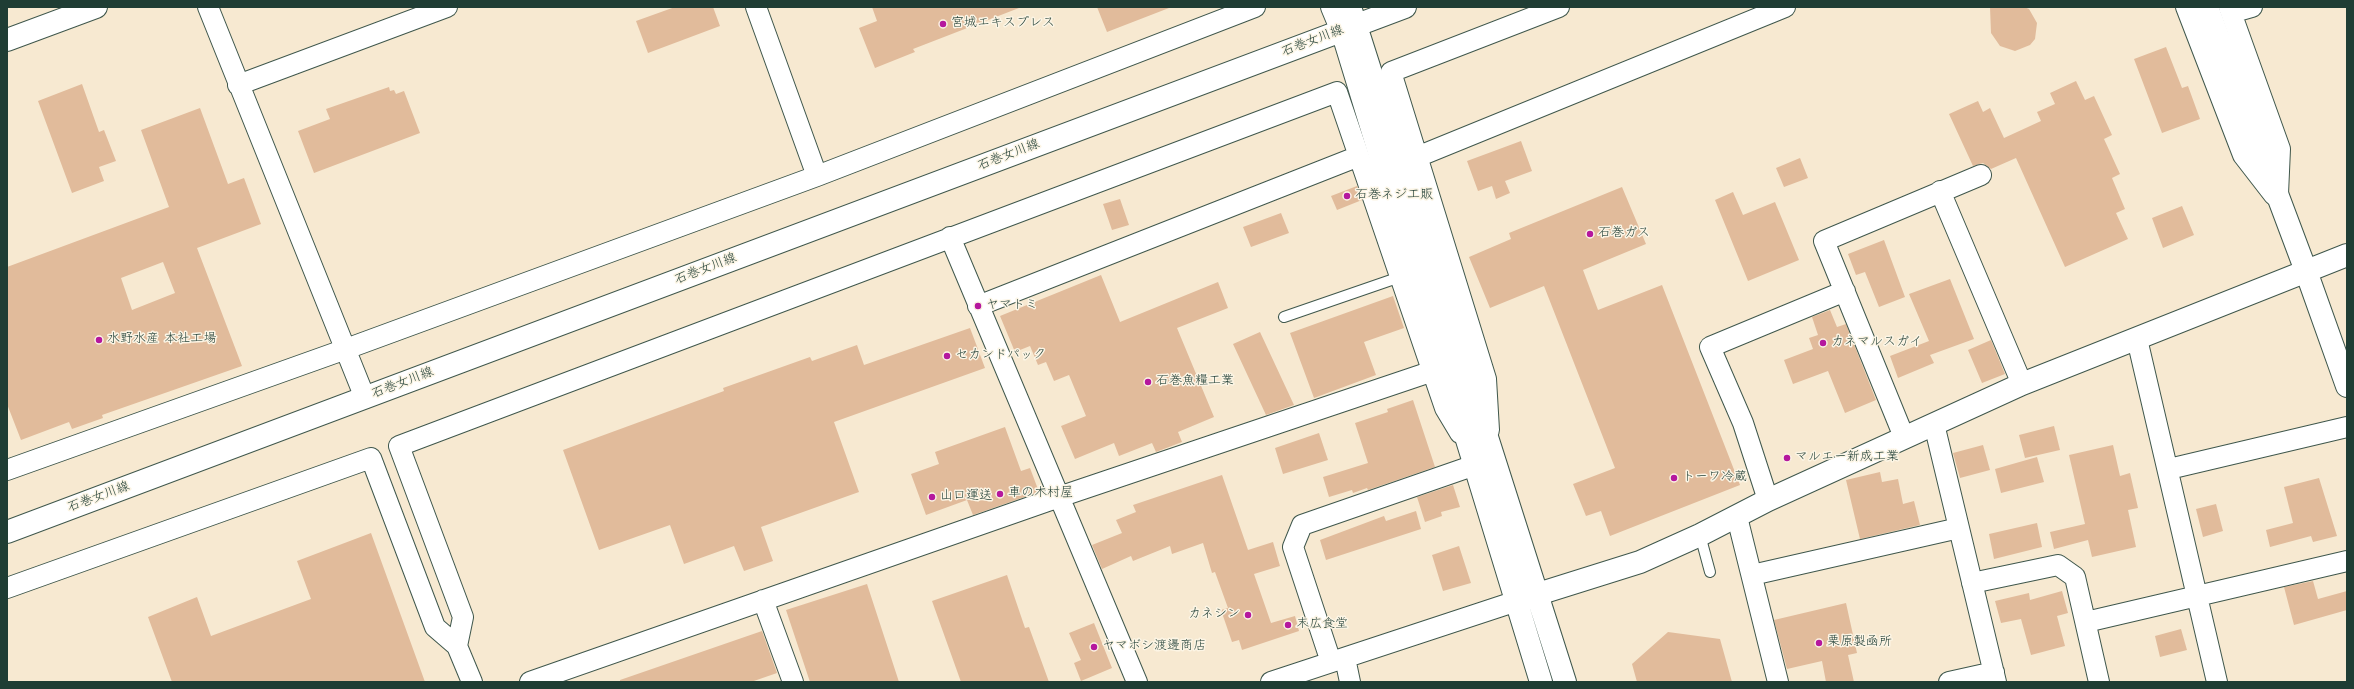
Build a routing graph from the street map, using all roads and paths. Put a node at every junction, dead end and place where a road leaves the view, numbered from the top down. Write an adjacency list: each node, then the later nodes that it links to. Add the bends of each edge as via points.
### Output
1 (96, 7): 15 (street)
2 (208, 7): 16 (street)
3 (447, 7): 16 (street)
4 (756, 7): 20 (street)
5 (1255, 7): 20 (street)
6 (1332, 7): 14 (street)
7 (1405, 7): 14 (street, 石巻女川線)
8 (1558, 7): 18 (street, via 1391,72)
9 (1785, 7): 18 (street)
10 (2186, 7): 22 (street, via 2243,155)
11 (2207, 7): 22 (street)
12 (2252, 7): 13 (street)
13 (2230, 10): 22 (street, via 2280,149)
14 (1349, 21): 35 (street, 石巻女川線); 39 (street)
15 (7, 40)
16 (238, 85): 31 (street)
17 (1359, 156): 23 (street, via 1337,92); 26 (street); 28 (street)
18 (1417, 157): 39 (street, via 1486,378)
19 (1981, 174): 21 (street)
20 (818, 176): 31 (street)
21 (1940, 191): 27 (street, via 1824,241); 33 (street)
22 (2278, 200): 25 (street)
23 (950, 237): 28 (street); 58 (street, via 399,446 463,617)
24 (2347, 254): 25 (street)
25 (2306, 271): 30 (street); 34 (street)
26 (1400, 276): 29 (lane); 32 (street)
27 (1845, 291): 38 (street); 43 (street, via 1710,347 1743,423)
28 (978, 306): 42 (street)
29 (1284, 317)
30 (2137, 339): 33 (street); 40 (street)
31 (346, 349): 35 (street); 41 (street)
32 (1433, 371): 39 (street, via 1446,408); 42 (street)
33 (2022, 384): 36 (street)
34 (2347, 386)
35 (365, 398): 46 (street, 石巻女川線)
36 (1934, 424): 38 (street); 45 (street)
37 (2347, 427): 40 (street)
38 (1904, 437): 43 (street)
39 (1478, 453): 53 (street); 56 (street); 59 (street, via 1302,525 1293,547)
40 (2169, 469): 54 (street)
41 (7, 470)
42 (1059, 497): 55 (street); 64 (street)
43 (1768, 500): 44 (street)
44 (1738, 517): 47 (street); 50 (street)
45 (1959, 528): 50 (street); 51 (street)
46 (7, 532)
47 (1700, 535): 49 (lane); 53 (street, via 1640,562)
48 (2347, 561): 54 (street)
49 (1710, 572)
50 (1752, 574): 69 (street)
51 (1972, 583): 57 (street, via 2058,565 2074,577); 60 (street)
52 (7, 588): 58 (street, via 371,458 435,627)
53 (1538, 594): 56 (street); 68 (street)
54 (2198, 597): 57 (street); 72 (street)
55 (764, 600): 62 (street); 63 (street)
56 (1517, 602): 59 (street); 67 (street)
57 (2086, 622): 71 (street)
58 (458, 646): 61 (street)
59 (1338, 660): 65 (street); 66 (street)
60 (1995, 677): 70 (street)
61 (472, 682)
62 (530, 682)
63 (793, 682)
64 (1137, 682)
65 (1271, 682)
66 (1350, 682)
67 (1541, 682)
68 (1565, 682)
69 (1778, 682)
70 (1949, 682)
71 (2100, 682)
72 (2217, 682)

